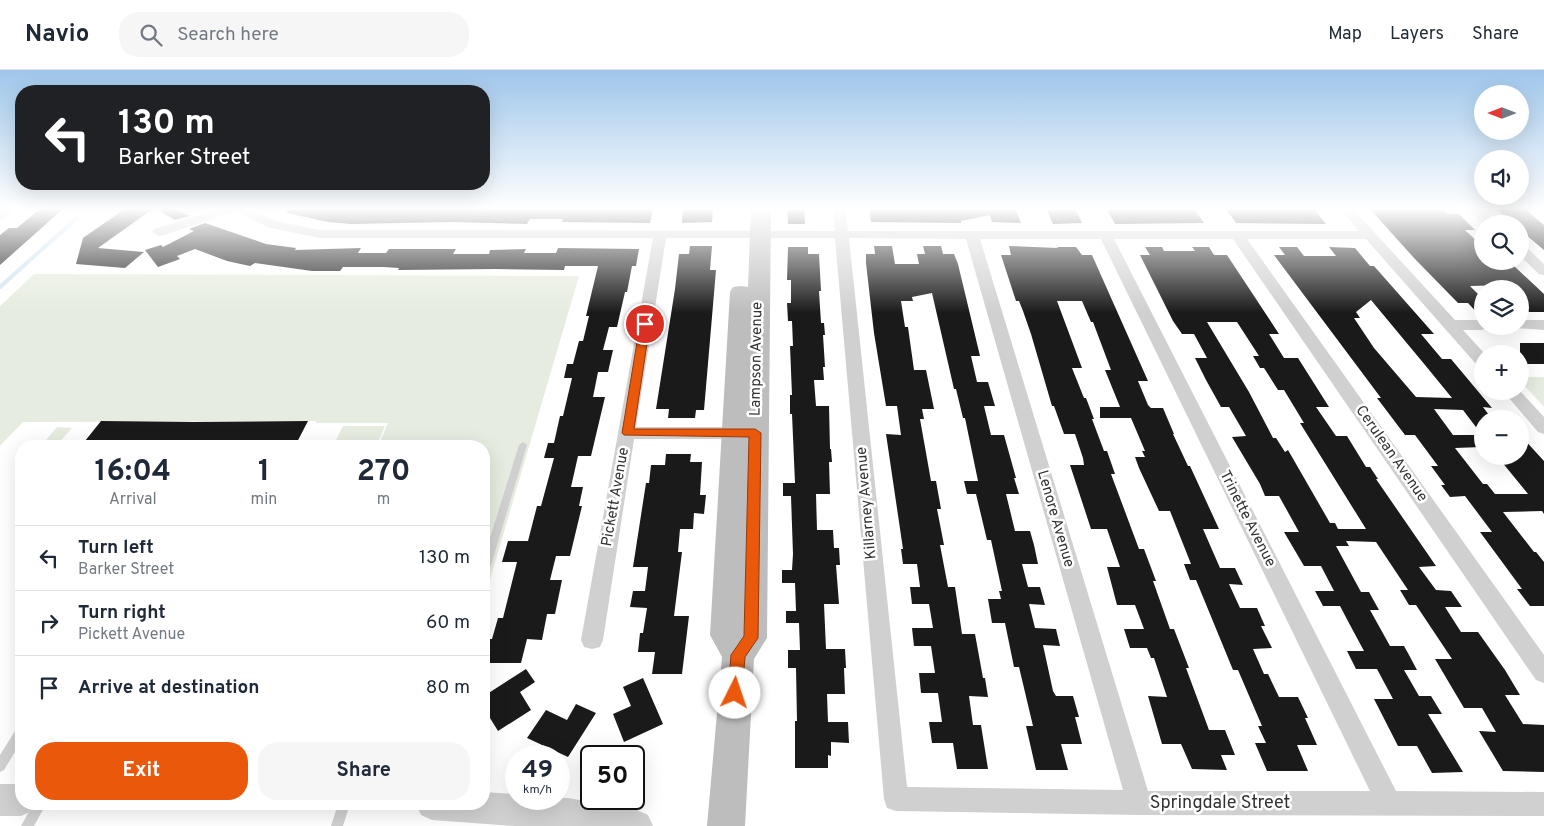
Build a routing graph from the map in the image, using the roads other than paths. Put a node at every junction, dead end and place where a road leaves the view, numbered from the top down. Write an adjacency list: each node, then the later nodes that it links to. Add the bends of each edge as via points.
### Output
1 (659, 243): 17 (street, Pickett Avenue)
2 (752, 243): 18 (main road, Lampson Avenue)
3 (843, 243): 27 (street, Killarney Avenue)
4 (974, 243): 30 (street, Lenore Avenue)
5 (1110, 243): 31 (street, Trinette Avenue)
6 (1243, 243): 22 (street, Cerulean Avenue)
7 (1377, 243): 10 (street)
8 (1529, 257): 9 (street)
9 (1544, 271)
10 (1451, 325): 11 (street); 14 (street)
11 (1474, 325)
12 (1529, 325): 13 (street)
13 (1544, 325)
14 (1474, 351)
15 (1519, 400): 16 (street)
16 (1544, 428)
17 (628, 433): 18 (street); 21 (street, Pickett Avenue)
18 (745, 433): 39 (main road, Lampson Avenue, via 751,638 738,655)
19 (523, 445): 20 (lane)
20 (490, 552)
21 (592, 640)
22 (1544, 673)
23 (15, 742): 25 (lane)
24 (15, 746): 25 (lane)
25 (9, 753): 26 (lane)
26 (0, 766)
27 (896, 799): 30 (street, Springdale Street)
28 (0, 800): 29 (street)
29 (15, 800)
30 (1139, 802): 31 (street, Springdale Street)
31 (1389, 803): 32 (street, Springdale Street)
32 (1544, 804)
33 (36, 810): 36 (lane)
34 (342, 810): 37 (lane)
35 (479, 810): 38 (street, via 568,814)
36 (27, 826)
37 (337, 826)
38 (637, 826)
39 (726, 826)

